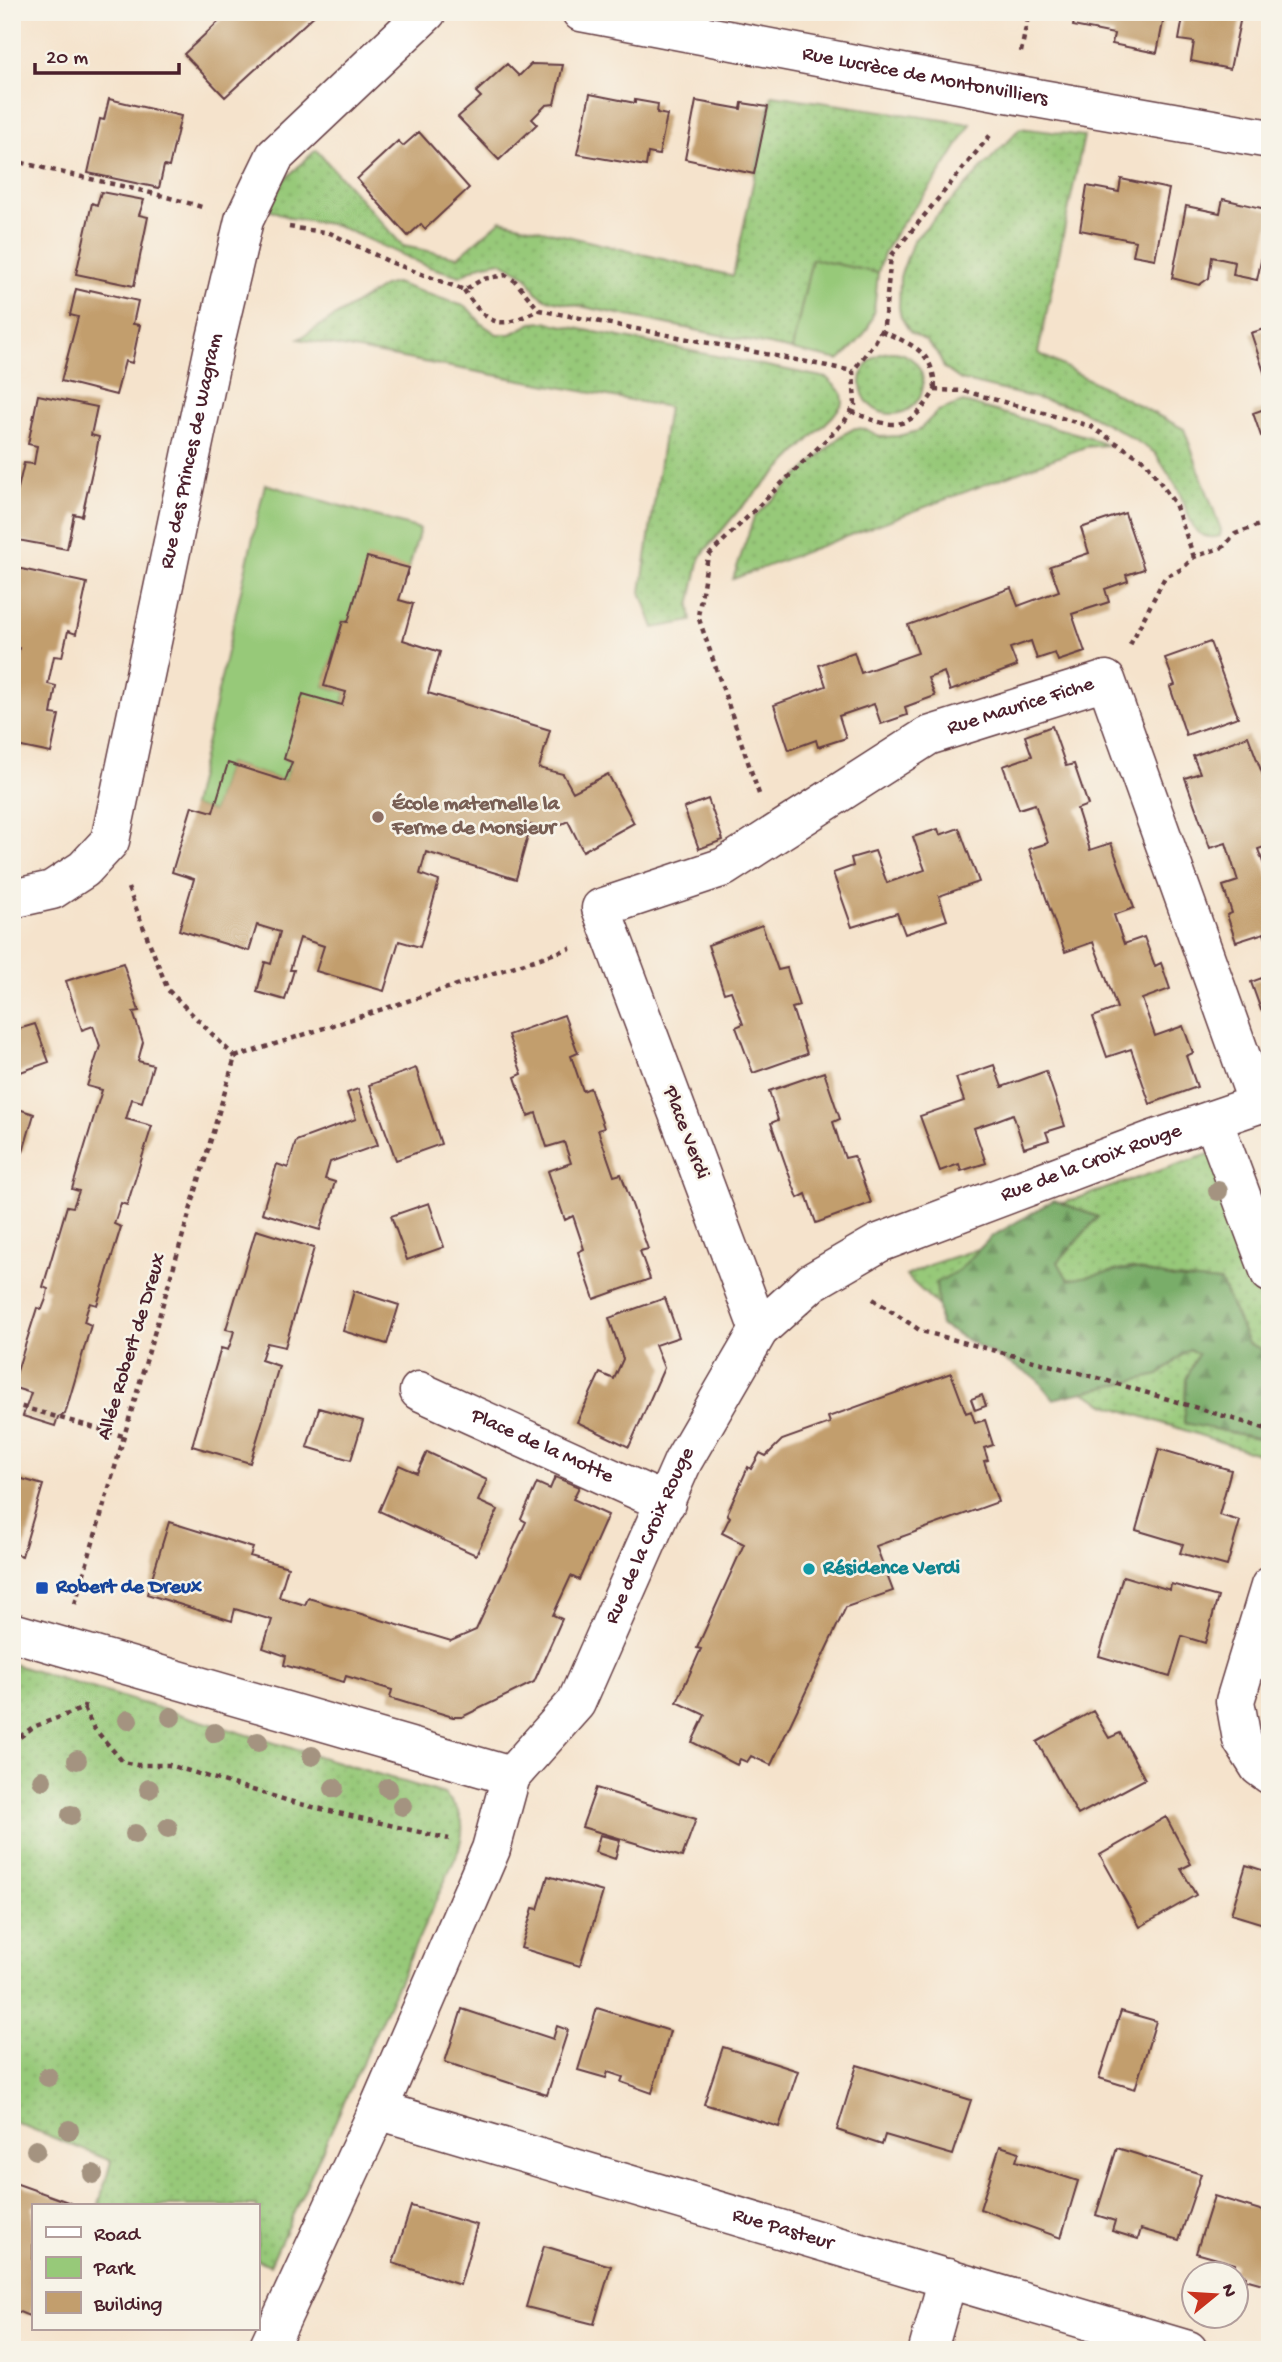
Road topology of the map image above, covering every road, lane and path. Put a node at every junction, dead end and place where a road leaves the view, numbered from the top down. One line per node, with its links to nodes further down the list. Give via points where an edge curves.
1 (426, 12): 7 (street, Rue des Princes de Wagram, via 275,156)
2 (581, 12): 4 (street, Rue Lucrèce de Montonvilliers)
3 (1029, 12): 4 (path, via 1024,44)
4 (1007, 93): 5 (street, Rue Lucrèce de Montonvilliers); 10 (path, via 991,136 891,256)
5 (1270, 139)
6 (12, 160): 7 (path, via 160,194)
7 (244, 220): 8 (path, via 330,233); 18 (street, Rue des Princes de Wagram)
8 (464, 290): 9 (path, via 477,309 494,321 509,323); 9 (path, via 483,279 506,275)
9 (539, 310): 11 (path)
10 (881, 331): 11 (path); 12 (path, via 920,349 935,374)
11 (853, 371): 13 (path, via 855,405)
12 (935, 390): 13 (path, via 923,410 903,424 879,423); 15 (path, via 964,391 1090,426 1146,462 1175,504)
13 (851, 411): 17 (path, via 708,556 698,616)
14 (1270, 521): 15 (path)
15 (1194, 557): 16 (path, via 1166,577 1137,635)
16 (1105, 680): 17 (street, Rue Maurice Fiche, via 928,737); 22 (street, Rue Maurice Fiche)
17 (772, 835): 20 (street, Rue Maurice Fiche, via 724,867 601,908)
18 (110, 841): 19 (street, via 84,869 52,890); 21 (path, via 168,990)
19 (12, 899)
20 (610, 935): 21 (path); 26 (street, Place Verdi)
21 (235, 1057): 30 (path, Allée Robert de Dreux)
22 (1264, 1102): 23 (street, Rue de la Croix Rouge)
23 (1213, 1120): 24 (street, Rue de la Croix Rouge, via 879,1243); 25 (street)
24 (831, 1271): 26 (street, Rue de la Croix Rouge, via 812,1282); 29 (path, via 921,1331)
25 (1270, 1273)
26 (759, 1330): 31 (street, Rue de la Croix Rouge, via 683,1461)
27 (419, 1391): 31 (street, Place de la Motte)
28 (12, 1404): 30 (path)
29 (1270, 1430)
30 (123, 1436): 34 (path, Allée Robert de Dreux)
31 (666, 1503): 38 (street, Rue de la Croix Rouge, via 576,1703)
32 (1270, 1586): 37 (street, via 1234,1701 1242,1740 1259,1767)
33 (12, 1632): 34 (street)
34 (65, 1647): 35 (path, via 92,1676); 38 (street)
35 (84, 1708): 36 (path, via 33,1727); 39 (path, via 93,1727 123,1762 169,1765 296,1803)
36 (12, 1744)
37 (1270, 1775)
38 (511, 1776): 39 (street)
39 (491, 1849): 40 (street)
40 (378, 2110): 41 (street, Rue Pasteur); 42 (street)
41 (948, 2278): 43 (street); 44 (street, Rue Pasteur)
42 (267, 2350)
43 (928, 2350)
44 (1188, 2350)

